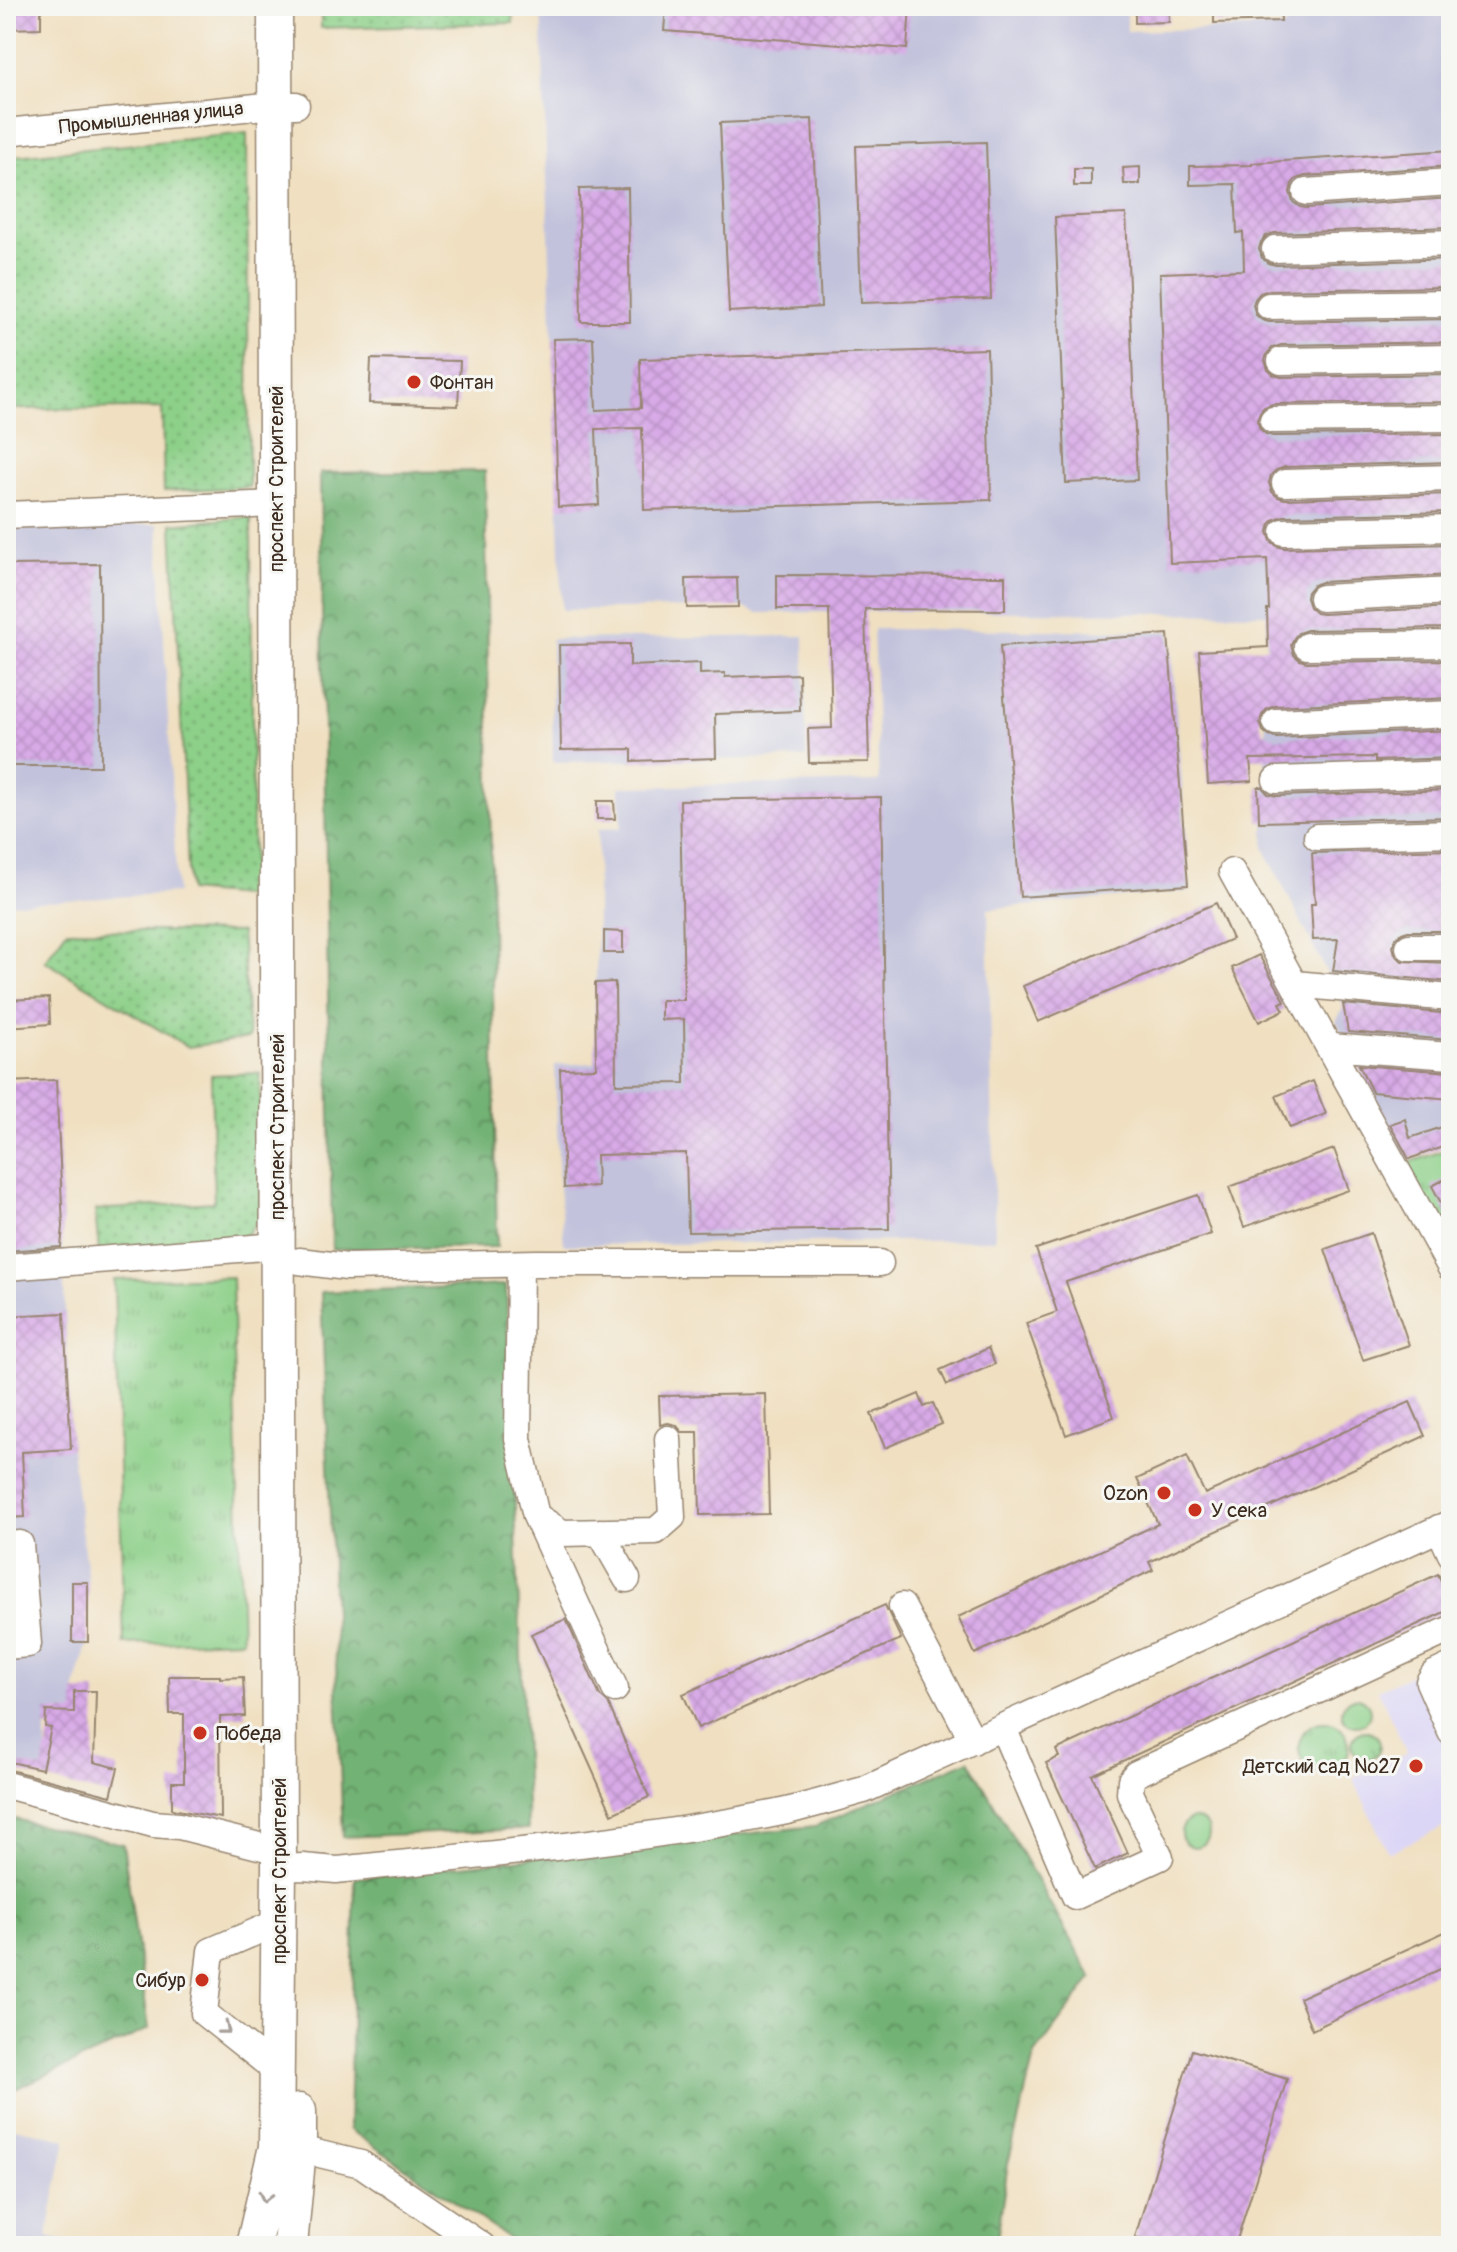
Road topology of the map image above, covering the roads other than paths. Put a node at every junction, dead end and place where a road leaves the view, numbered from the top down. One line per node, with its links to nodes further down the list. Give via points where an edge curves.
1 (275, 6): 3 (main road, проспект Строителей)
2 (296, 6): 3 (main road, проспект Строителей)
3 (285, 105): 4 (street, Промышленная улица); 17 (main road, проспект Строителей)
4 (6, 132)
5 (1451, 182): 6 (street)
6 (1306, 192)
7 (1451, 243): 8 (street)
8 (1275, 249)
9 (1451, 303): 10 (street)
10 (1269, 306)
11 (1451, 358): 12 (street)
12 (1281, 361)
13 (1451, 418): 14 (street)
14 (1273, 420)
15 (1451, 478): 16 (street)
16 (1285, 483)
17 (286, 504): 18 (street); 38 (main road, проспект Строителей)
18 (6, 515)
19 (1451, 528): 20 (street)
20 (1284, 532)
21 (1451, 591): 22 (street)
22 (1322, 598)
23 (1451, 644): 24 (street)
24 (1307, 646)
25 (1451, 714): 26 (street)
26 (1276, 722)
27 (1451, 774): 28 (street)
28 (1276, 780)
29 (1451, 833): 30 (street)
30 (1317, 837)
31 (1232, 872): 34 (street)
32 (1409, 947): 33 (street)
33 (1451, 947)
34 (1294, 984): 35 (street); 36 (street)
35 (1451, 998)
36 (1329, 1047): 37 (street); 42 (street)
37 (1451, 1056)
38 (288, 1253): 40 (street, via 347,1267); 41 (street); 59 (main road, проспект Строителей, via 300,1744)
39 (880, 1263): 40 (street)
40 (520, 1264): 44 (street, via 518,1439)
41 (6, 1267)
42 (1451, 1268)
43 (668, 1439): 46 (street, via 672,1517 656,1531)
44 (536, 1516): 46 (street, via 562,1533); 54 (street)
45 (1445, 1525): 48 (street); 55 (street)
46 (600, 1532): 49 (street)
47 (6, 1545): 52 (street, via 20,1544 28,1644)
48 (1451, 1554)
49 (627, 1579)
50 (902, 1606): 57 (street)
51 (1451, 1629): 55 (street, via 1136,1774 1130,1793 1160,1857 1075,1896)
52 (6, 1646)
53 (1451, 1666): 56 (street, via 1429,1682)
54 (615, 1689)
55 (1003, 1728): 57 (street)
56 (1451, 1732)
57 (973, 1741): 59 (street, via 864,1790 682,1831 336,1870)
58 (6, 1785): 59 (street, via 153,1824 179,1826)
59 (287, 1862): 60 (main road, проспект Строителей); 62 (main road, проспект Строителей)
60 (279, 1922): 61 (main road, проспект Строителей); 61 (street, one-way to 61, via 211,1951 204,2013)
61 (277, 2071): 62 (main road, проспект Строителей)
62 (288, 2148): 63 (main road, проспект Строителей, one-way to 63); 64 (main road, проспект Строителей); 65 (street, via 361,2164)
63 (253, 2246)
64 (290, 2246)
65 (482, 2246)

